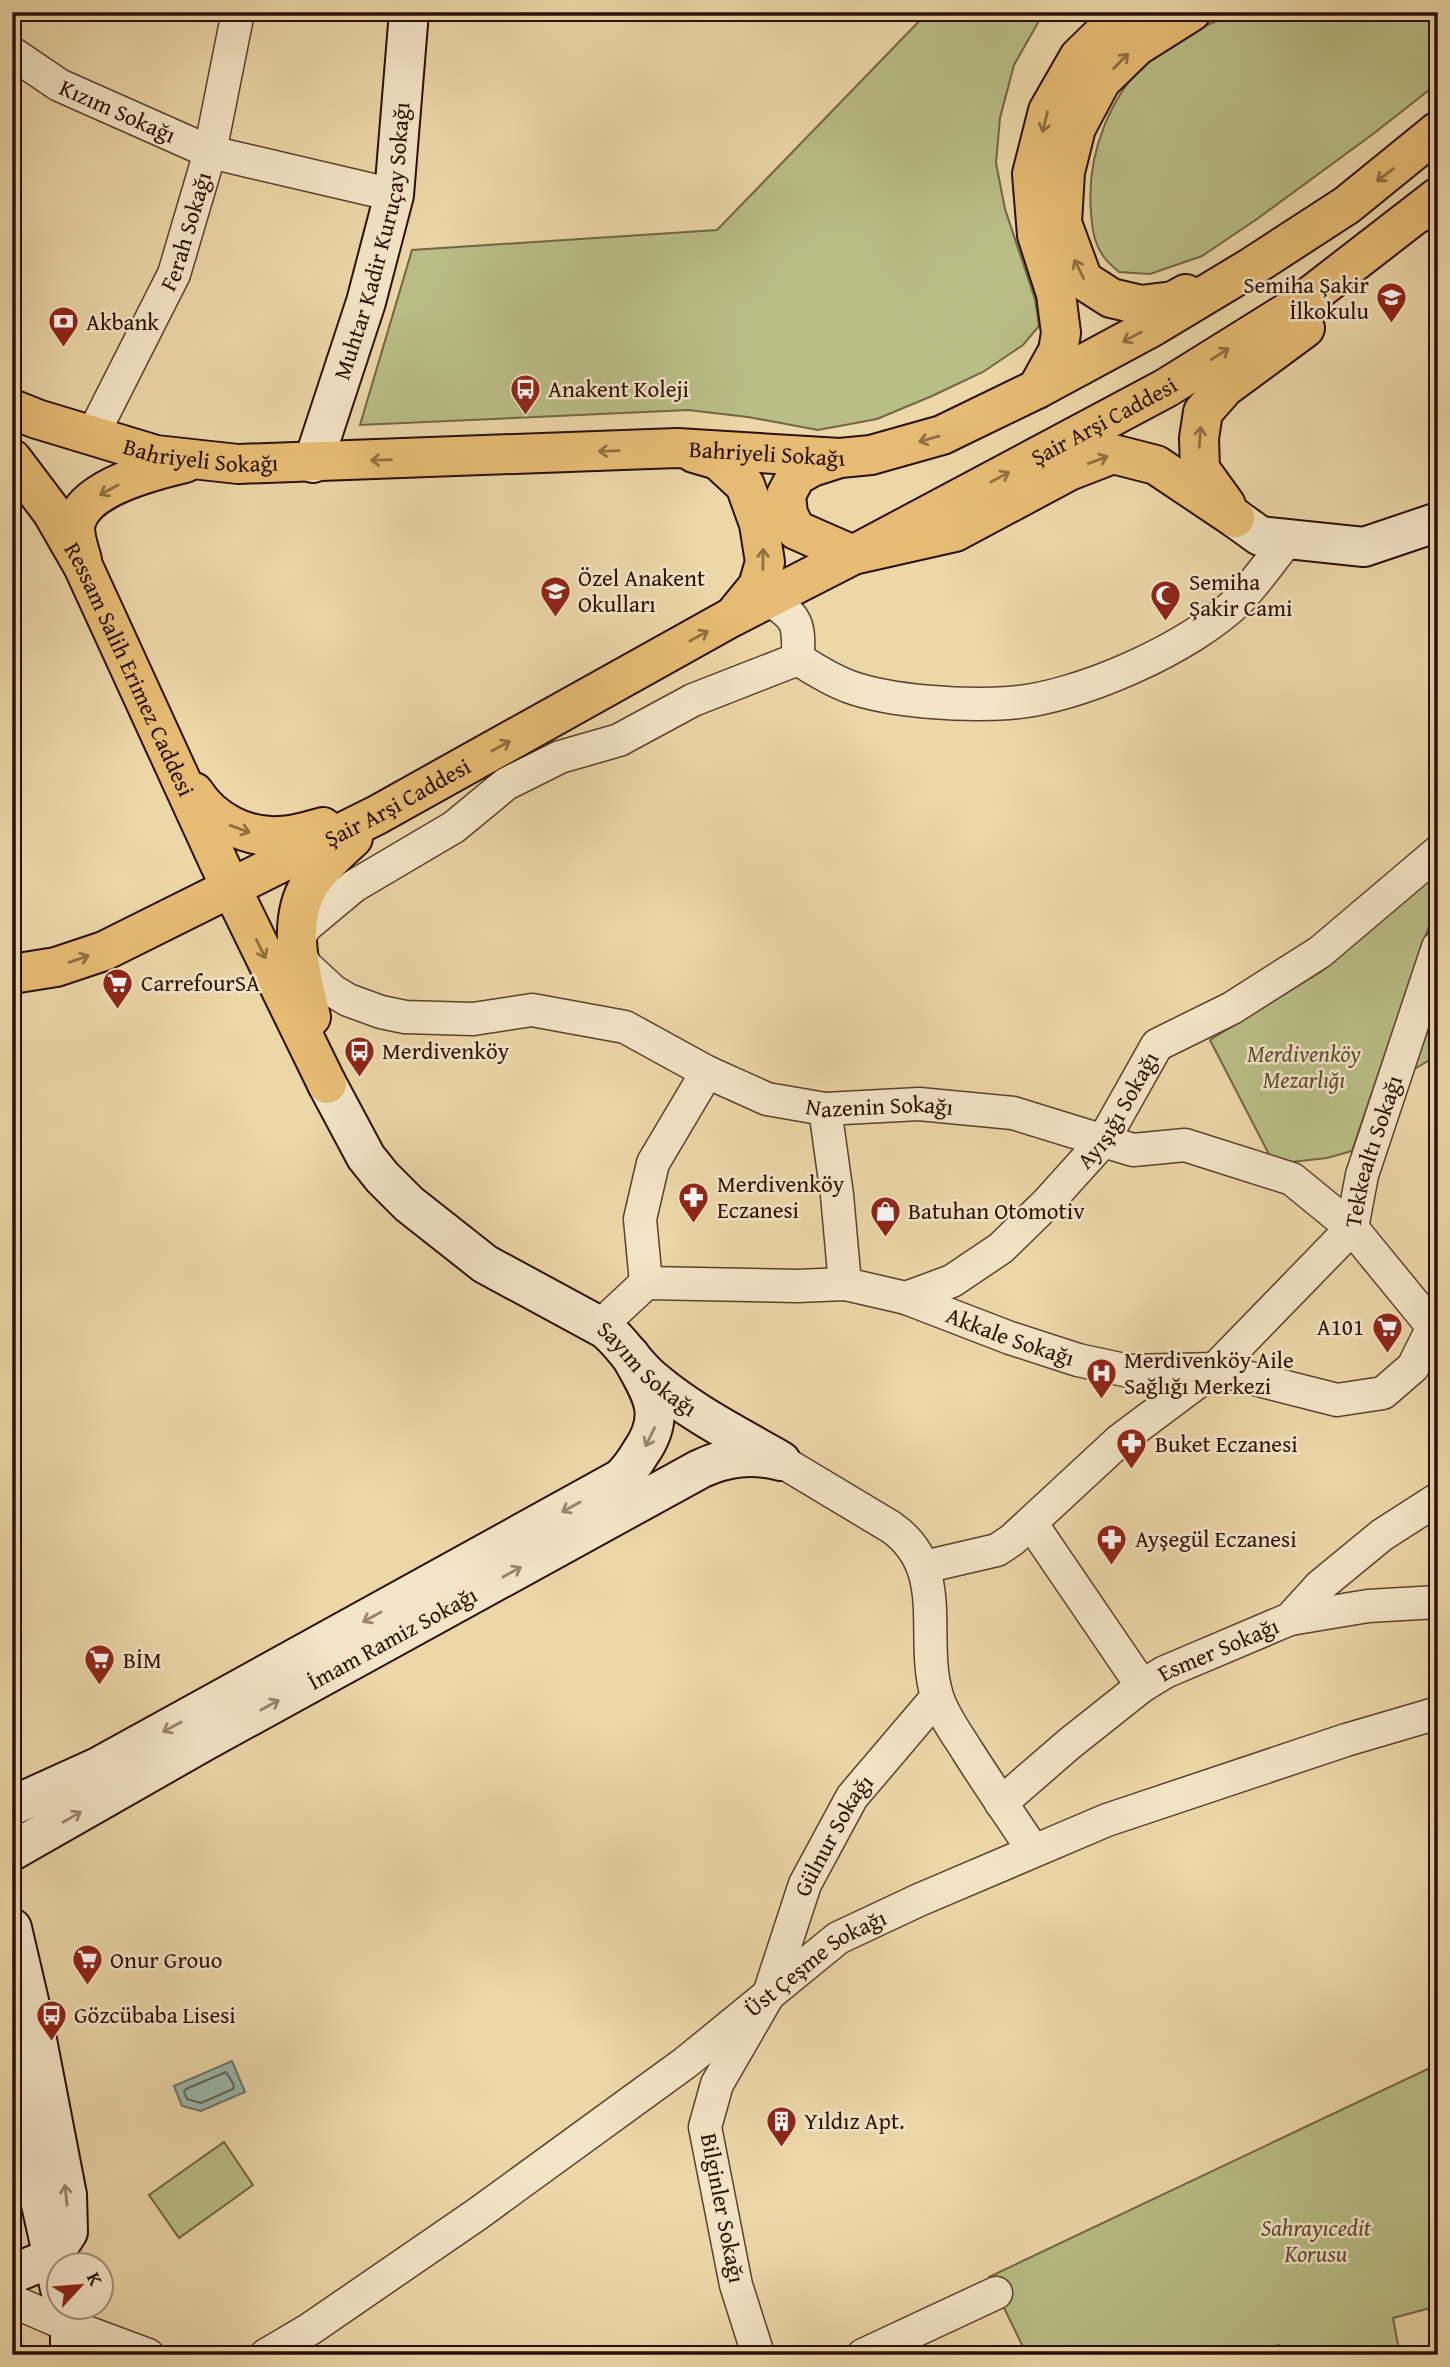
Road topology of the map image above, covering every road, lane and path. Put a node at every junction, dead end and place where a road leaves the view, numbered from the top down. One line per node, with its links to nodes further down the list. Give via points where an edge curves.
1 (239, 12): 7 (street, Ferah Sokağı)
2 (409, 12): 8 (street, Muhtar Kadir Kuruçay Sokağı)
3 (1130, 12): 11 (main road, one-way to 11, via 1079,57 1048,111 1032,174 1037,235 1056,294 1061,333 1058,351)
4 (1188, 14): 10 (main road, one-way to 4, via 1173,300 1141,305 1111,298 1083,279 1062,223 1065,172 1076,128 1101,82 1137,46)
5 (12, 53): 7 (street, Kızım Sokağı, via 59,85)
6 (1438, 131): 10 (main road, Bahriyeli Sokağı, one-way to 10, via 1347,205)
7 (210, 152): 8 (street, Kızım Sokağı); 13 (street, Ferah Sokağı, via 174,274)
8 (394, 195): 18 (street, Muhtar Kadir Kuruçay Sokağı, via 366,302)
9 (1432, 203): 19 (main road, one-way to 9, via 1200,469 1203,412 1225,387 1328,311); 22 (main road, Şair Arşi Caddesi, one-way to 9, via 1166,388 1296,307)
10 (1250, 268): 11 (main road, Bahriyeli Sokağı, one-way to 11)
11 (1037, 389): 15 (main road, Bahriyeli Sokağı, one-way to 15, via 942,435 871,455)
12 (12, 409): 13 (main road, Bahriyeli Sokağı)
13 (92, 436): 17 (main road, Bahriyeli Sokağı, via 156,455)
14 (677, 448): 15 (main road, Bahriyeli Sokağı); 18 (main road, Bahriyeli Sokağı, one-way to 18); 25 (main road, one-way to 14, via 758,586 765,562 759,524 744,485 718,460)
15 (840, 458): 22 (main road, via 796,476 786,495 788,514 796,530)
16 (12, 459): 23 (main road, Ressam Salih Erimez Caddesi, via 52,512)
17 (197, 460): 18 (main road, Bahriyeli Sokağı); 23 (main road, one-way to 23, via 132,479 83,508 76,523)
18 (313, 463)
19 (1235, 518): 21 (street, via 1259,536); 22 (main road, one-way to 19, via 955,532 1069,471 1113,454 1157,465)
20 (1438, 522): 21 (street, via 1364,547)
21 (1289, 538): 26 (street, via 1239,600 1185,642 1123,671 1041,698 966,703 883,695 852,688)
22 (853, 555): 24 (main road, Şair Arşi Caddesi)
23 (83, 566): 27 (main road, Ressam Salih Erimez Caddesi)
24 (767, 599): 25 (main road, Şair Arşi Caddesi); 26 (street, via 788,610 799,631)
25 (732, 617): 28 (main road, Şair Arşi Caddesi, one-way to 25)
26 (798, 659): 31 (street, Şair Arşi Caddesi, via 693,700 618,740 560,757 506,784 454,827 354,886 306,926)
27 (163, 744): 28 (main road, one-way to 28, via 203,805 223,821 247,831 289,835); 30 (main road, Ressam Salih Erimez Caddesi)
28 (377, 815): 30 (main road, Şair Arşi Caddesi); 31 (main road, via 311,882 301,905)
29 (1438, 852): 37 (street, Ayışığı Sokağı, via 1320,952 1232,1008 1157,1045)
30 (231, 888): 33 (main road, Şair Arşi Caddesi, one-way to 30, via 56,967 104,951); 35 (main road, Sayım Sokağı, one-way to 35)
31 (298, 946): 34 (street, Nazenin Sokağı, via 303,963 333,991 370,1009 405,1017 473,1019 532,1010 625,1027); 35 (main road)
32 (1438, 947): 38 (street, Tekkealtı Sokağı, via 1362,1175)
33 (12, 974)
34 (707, 1072): 36 (street, Nazenin Sokağı, via 767,1099); 39 (street, via 653,1163 640,1219)
35 (327, 1084): 42 (street, Sayım Sokağı, via 366,1157 401,1196 485,1264)
36 (825, 1109): 37 (street, Nazenin Sokağı, via 919,1104 1013,1112); 40 (street)
37 (1103, 1142): 38 (street, Nazenin Sokağı, via 1133,1150 1185,1145 1292,1180); 41 (street, Ayışığı Sokağı, via 1000,1248 952,1281)
38 (1352, 1228): 43 (street, Nazenin Sokağı); 45 (street, Tekkealtı Sokağı)
39 (646, 1283): 40 (street, Akkale Sokağı); 42 (street)
40 (845, 1284): 41 (street, Akkale Sokağı)
41 (906, 1298): 45 (street, Akkale Sokağı, via 1078,1360 1129,1371)
42 (600, 1325): 44 (street, Sayım Sokağı)
43 (1436, 1332): 45 (street, Akkale Sokağı, via 1413,1367 1383,1392 1337,1400)
44 (630, 1354): 46 (street, Sayım Sokağı, via 645,1374); 48 (street, one-way to 48, via 650,1392 656,1416)
45 (1215, 1369): 50 (street, Tekkealtı Sokağı, via 1120,1440)
46 (673, 1396): 47 (street, Sayım Sokağı); 48 (street, via 688,1413 696,1446 686,1466)
47 (780, 1461): 48 (street, İmam Ramiz Sokağı, via 753,1456 727,1459); 51 (street, Sayım Sokağı, via 899,1533)
48 (640, 1483): 58 (street, İmam Ramiz Sokağı, one-way to 58, via 609,1486 100,1766); 60 (street, İmam Ramiz Sokağı, one-way to 48)
49 (1438, 1499): 53 (street, Esmer Sokağı, via 1382,1535 1320,1586)
50 (1031, 1523): 51 (street, Tekkealtı Sokağı, via 998,1550); 54 (street)
51 (924, 1567): 55 (street, Sayım Sokağı)
52 (1438, 1602): 53 (street, via 1368,1606)
53 (1290, 1619): 54 (street, Esmer Sokağı, via 1173,1668)
54 (1142, 1686): 57 (street, Esmer Sokağı)
55 (937, 1697): 57 (street, Sayım Sokağı); 62 (street, Gülnur Sokağı, via 852,1797 805,1884)
56 (1438, 1713): 59 (street, Üst Çeşme Sokağı, via 1107,1819)
57 (1001, 1804): 59 (street, Sayım Sokağı)
58 (12, 1806)
59 (1033, 1850): 62 (street, Üst Çeşme Sokağı, via 838,1938)
60 (12, 1851)
61 (12, 1928): 65 (street, one-way to 61, via 68,2232 67,2195)
62 (769, 1994): 71 (street, Bilginler Sokağı, via 717,2084 705,2127 736,2285); 73 (street, Üst Çeşme Sokağı, via 685,2063 487,2207)
63 (12, 2075): 64 (street)
64 (50, 2252)
65 (62, 2252)
66 (12, 2274): 67 (street)
67 (46, 2274)
68 (996, 2293): 74 (street)
69 (12, 2301): 70 (street)
70 (68, 2329): 72 (street)
71 (756, 2354)
72 (148, 2355)
73 (266, 2355)
74 (863, 2355)

